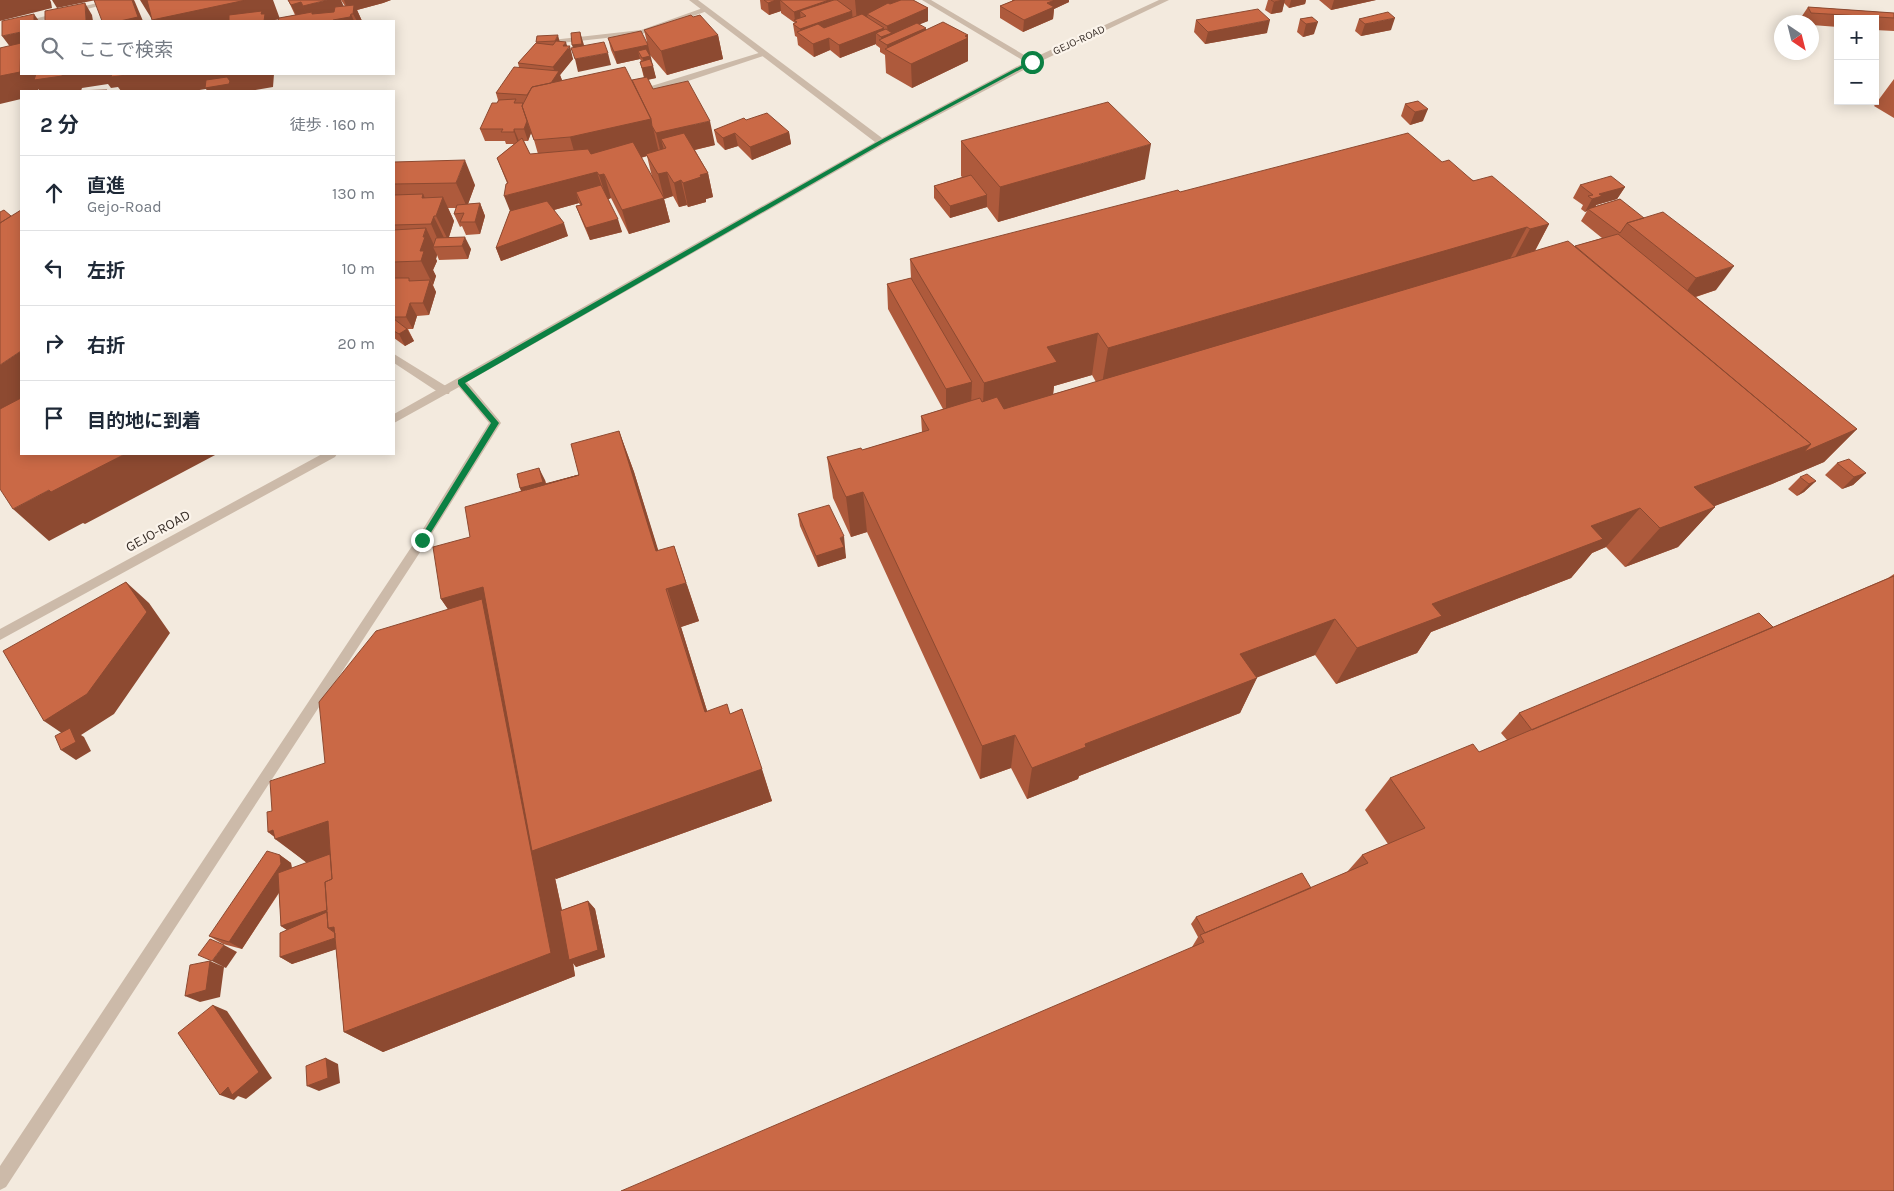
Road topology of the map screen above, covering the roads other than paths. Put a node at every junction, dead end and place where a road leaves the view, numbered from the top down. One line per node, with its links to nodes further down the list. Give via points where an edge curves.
1 (119, 0): 6 (street)
2 (693, 0): 5 (street)
3 (926, 0): 9 (street)
4 (1164, 0): 9 (street, GEJO-ROAD)
5 (706, 10): 7 (street, via 642,32); 8 (street)
6 (34, 20)
7 (552, 42)
8 (765, 54): 10 (street); 11 (street)
9 (1032, 62): 11 (street, GEJO-ROAD)
10 (627, 94)
11 (881, 142): 13 (street, GEJO-ROAD)
12 (395, 359): 14 (street)
13 (461, 382): 14 (street, GEJO-ROAD); 18 (street, via 495,423 422,540)
14 (445, 391): 15 (street, GEJO-ROAD)
15 (395, 418)
16 (328, 455): 17 (street, GEJO-ROAD)
17 (0, 636)
18 (26, 1142): 19 (street); 20 (street)
19 (0, 1166)
20 (0, 1181)

